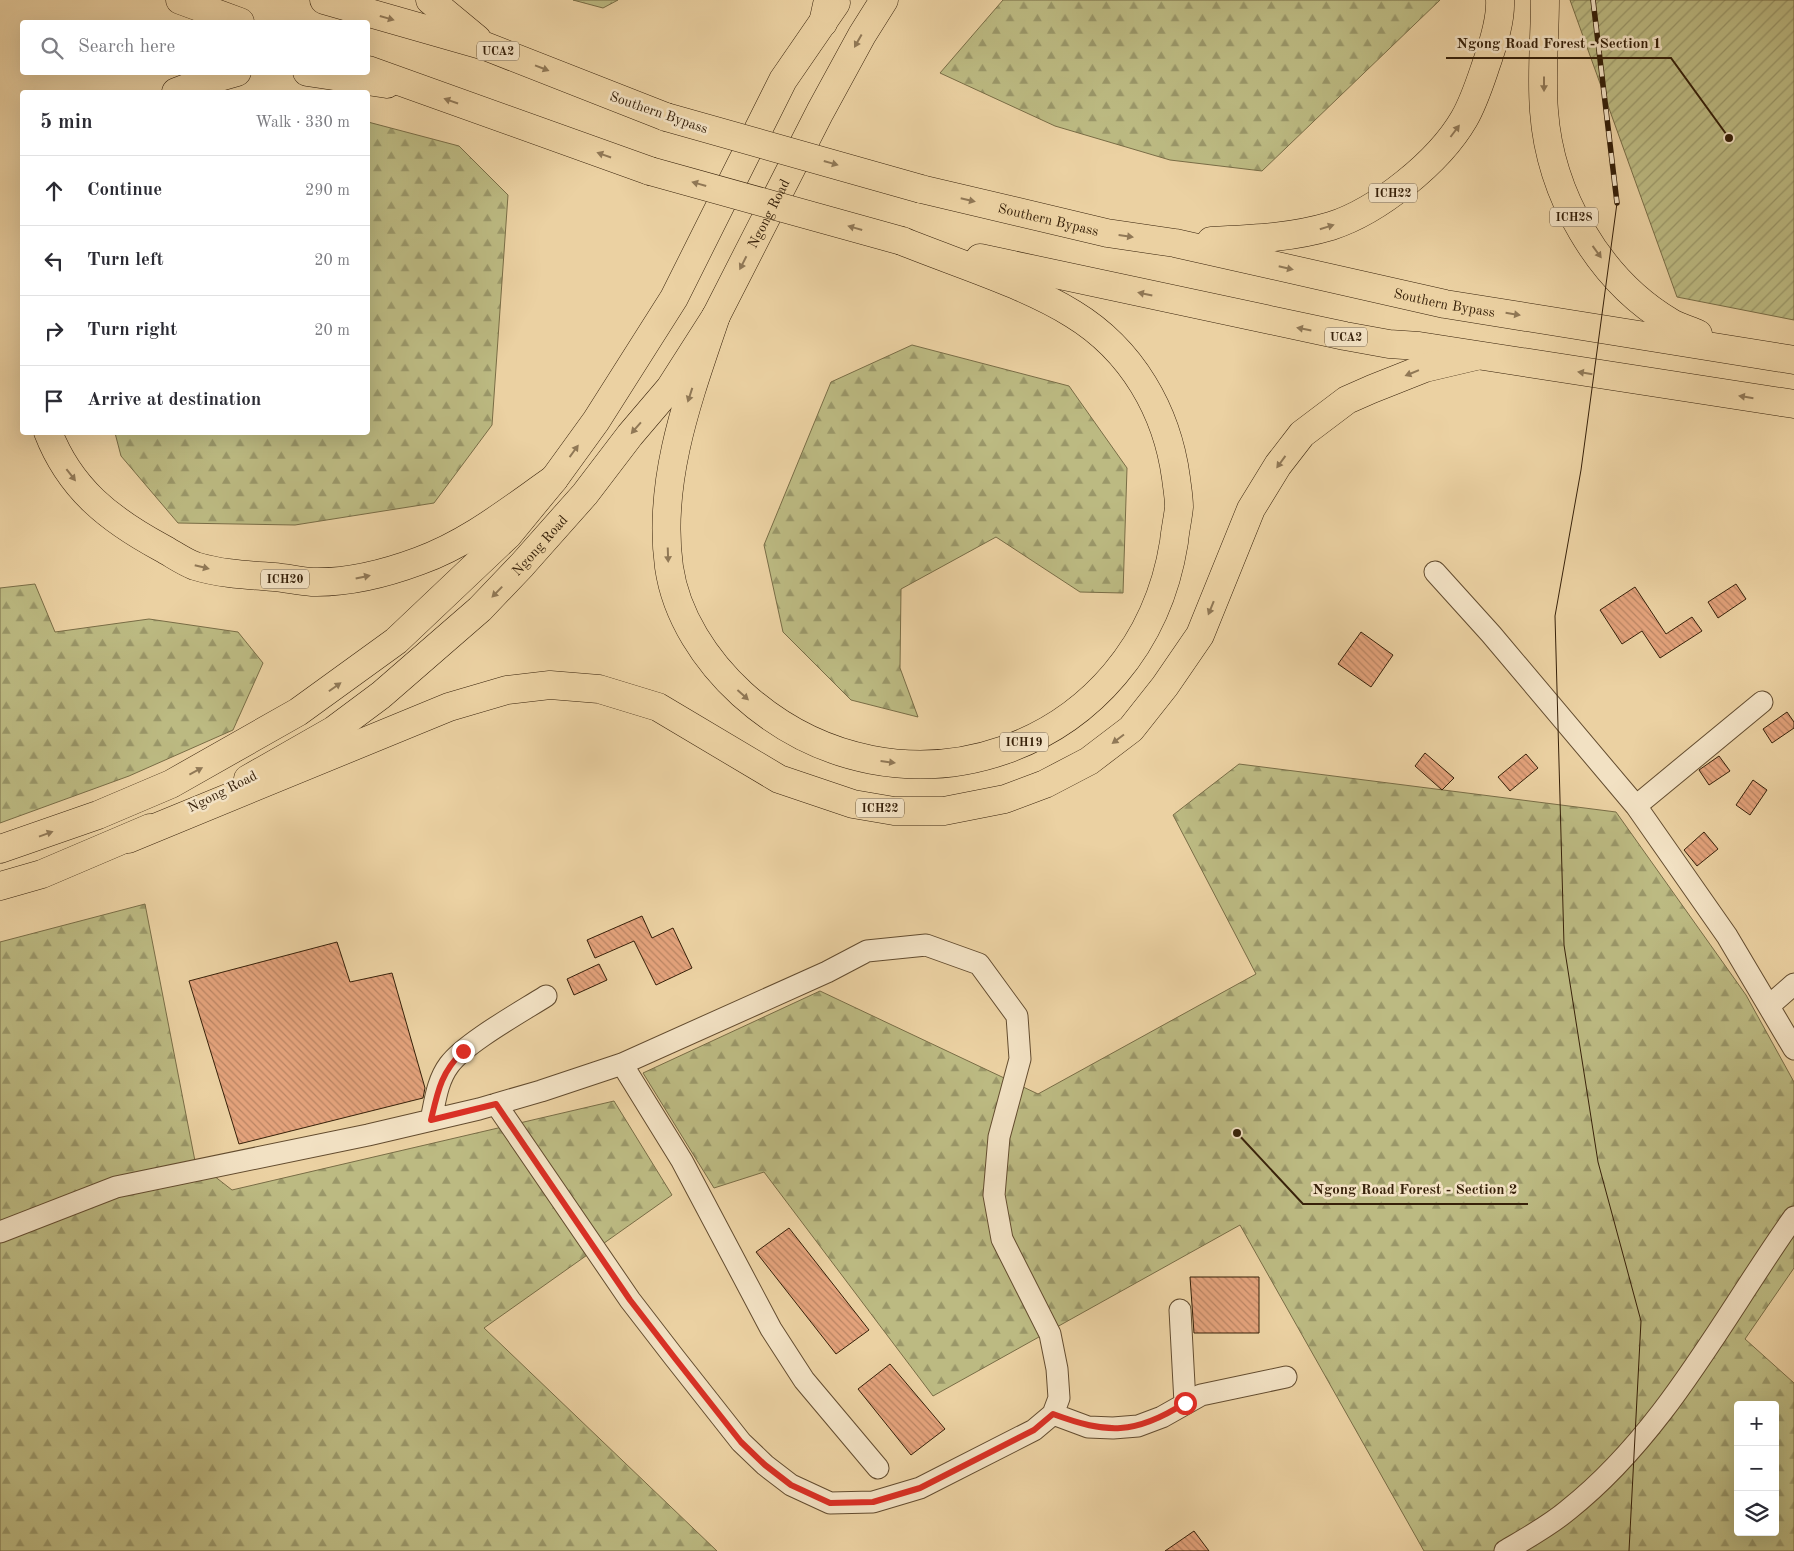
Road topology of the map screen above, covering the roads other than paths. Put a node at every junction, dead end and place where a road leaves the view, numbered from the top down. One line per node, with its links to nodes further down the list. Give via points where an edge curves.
1 (180, 0): 9 (main road)
2 (324, 0): 10 (main road, Southern Bypass / UCA2, one-way to 10)
3 (430, 0): 10 (main road)
4 (838, 0): 8 (main road)
5 (884, 0): 18 (main road, Ngong Road, one-way to 18, via 820,112)
6 (1500, 0): 17 (main road, ICH22, one-way to 6, via 1262,240 1300,234 1333,225 1386,199 1440,150 1464,120 1493,46)
7 (1545, 0): 19 (main road, ICH28, one-way to 19, via 1544,111 1551,156 1566,203 1606,265 1638,299 1671,323)
8 (826, 12): 24 (main road, one-way to 8, via 596,421 674,298 783,80)
9 (235, 20)
10 (485, 46): 17 (main road, Southern Bypass / UCA2, one-way to 17, bridge, via 666,117 921,189 1107,234)
11 (370, 71): 14 (main road, UCA2)
12 (226, 75): 15 (main road)
13 (328, 75): 14 (main road)
14 (414, 87): 16 (main road, UCA2, one-way to 14, bridge, via 650,171)
15 (181, 90)
16 (902, 241): 18 (main road, ICH19, one-way to 16, via 681,423 667,524 669,568 681,610 698,644 725,678 762,712 797,734 834,751 918,765 984,758 1013,747 1051,729 1086,704 1115,676 1141,640 1159,600 1170,564 1179,505 1174,464 1164,425 1147,390 1122,354 1102,335 1045,298); 20 (main road, UCA2, one-way to 16, via 1298,328)
17 (1175, 243): 19 (main road, Southern Bypass / UCA2, one-way to 19, via 1445,304)
18 (716, 316): 28 (main road, Ngong Road, one-way to 28, via 670,388 585,494 480,609 381,695 334,730 256,775)
19 (1741, 351): 21 (main road, Southern Bypass / UCA2)
20 (1476, 356): 22 (main road, UCA2, one-way to 20); 28 (main road, ICH22, one-way to 28, via 1425,368 1372,388 1348,400 1302,434 1251,509 1200,635 1131,729 1089,761 1045,784 1005,799 944,811 894,811 853,804 779,779 658,707 599,688 550,685 507,690 449,707)
21 (1794, 360)
22 (1794, 404)
23 (49, 435): 24 (main road, ICH20, one-way to 24, via 59,460 90,500 149,541 194,565 234,575 311,582 384,573 420,561 455,546)
24 (554, 479): 29 (main road, one-way to 24, via 98,815 171,784 298,712 403,634 508,534)
25 (1435, 572): 27 (street)
26 (1762, 702): 27 (street)
27 (1636, 806): 33 (street, via 1727,936)
28 (128, 839): 30 (main road, Ngong Road, via 42,874)
29 (0, 848)
30 (0, 886)
31 (1794, 984): 33 (street)
32 (546, 996): 37 (street, via 463,1051 449,1065 439,1084)
33 (1770, 1005): 34 (street)
34 (1794, 1049)
35 (622, 1064): 36 (street); 43 (street, via 868,951 926,945 979,964 1017,1016 1020,1059 1000,1137 994,1195 1002,1239 1050,1334 1058,1369 1059,1398); 44 (street, via 682,1161 771,1329 804,1380)
36 (496, 1104): 37 (street); 43 (street, via 668,1350 741,1442 791,1485 830,1503 873,1502 920,1488 1034,1430)
37 (431, 1120): 39 (street, via 116,1187)
38 (1794, 1217): 45 (street, via 1672,1400 1639,1441 1569,1510)
39 (0, 1232)
40 (1180, 1310): 42 (street)
41 (1286, 1377): 42 (street, via 1201,1395)
42 (1185, 1403): 43 (street, via 1138,1426 1088,1427)
43 (1053, 1414)
44 (878, 1468)
45 (1505, 1551)

